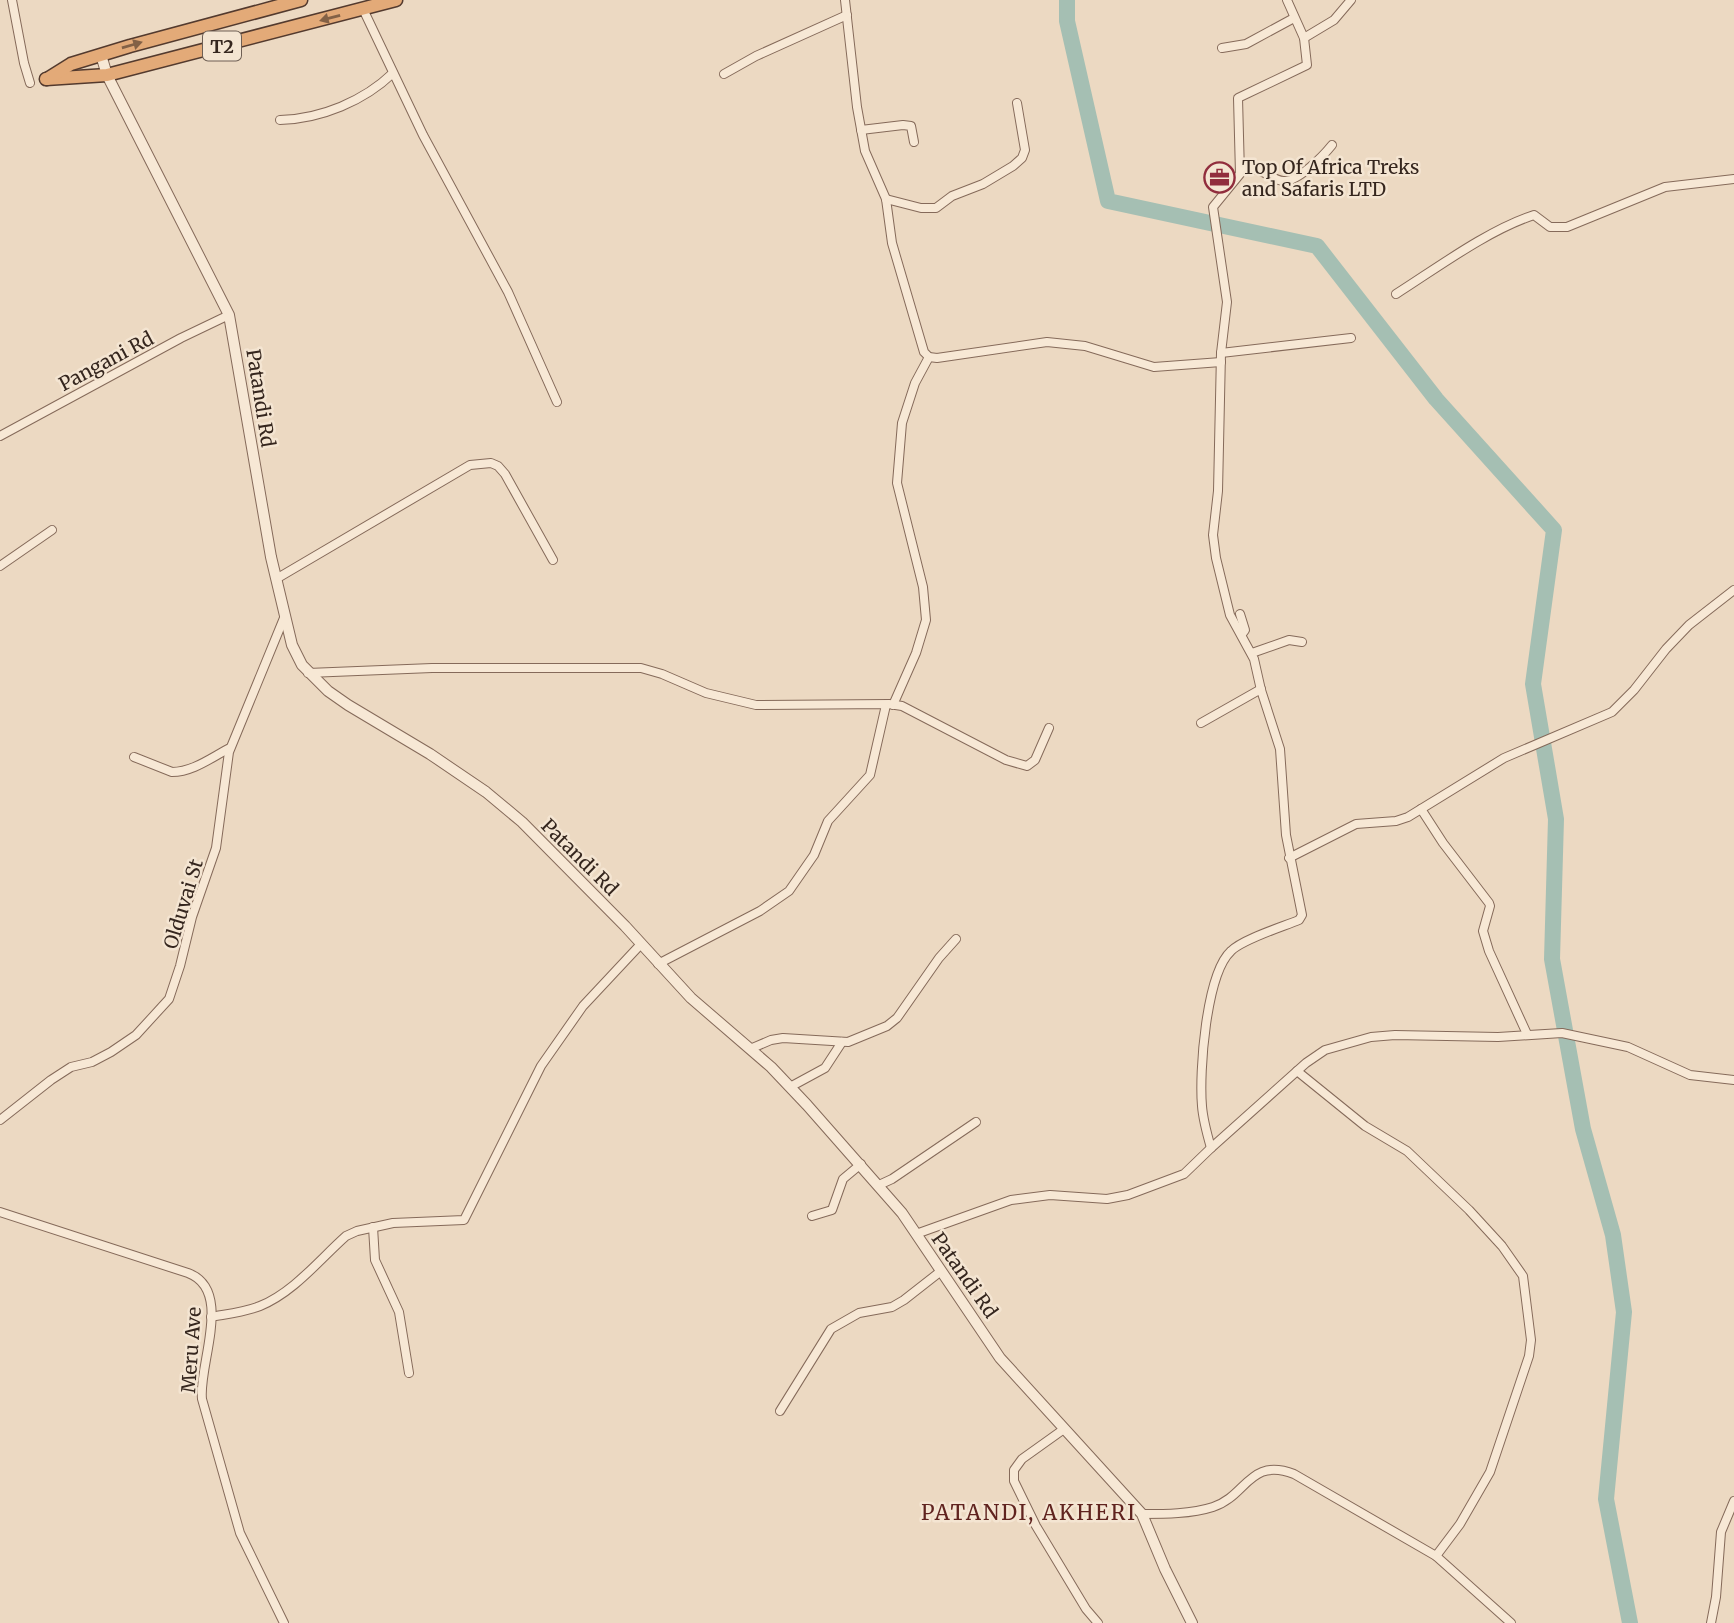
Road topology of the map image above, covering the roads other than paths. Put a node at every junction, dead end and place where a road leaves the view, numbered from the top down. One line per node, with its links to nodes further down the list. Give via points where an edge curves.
1 (12, 0): 16 (street)
2 (300, 0): 12 (highway, T2, one-way to 2)
3 (396, 0): 7 (highway, T2)
4 (845, 0): 8 (street)
5 (1287, 0): 9 (street)
6 (1351, 0): 10 (street, via 1334,20)
7 (363, 9): 13 (street); 15 (highway, T2, one-way to 15)
8 (847, 15): 14 (street); 19 (street)
9 (1294, 18): 10 (street); 11 (street, via 1246,44)
10 (1304, 38): 22 (street, via 1306,66 1238,99)
11 (1222, 48)
12 (101, 55): 15 (street, Patandi Rd); 15 (highway, T2, via 71,64 47,79)
13 (393, 73): 18 (street, via 380,86 334,109); 30 (street, via 508,292)
14 (724, 74)
15 (107, 75): 26 (street, Patandi Rd)
16 (30, 83)
17 (1017, 103): 24 (street, via 1025,150 1013,166 936,208)
18 (280, 120)
19 (861, 131): 20 (street, via 911,126); 24 (street)
20 (914, 142)
21 (1332, 145): 22 (street, via 1288,181)
22 (1240, 169): 29 (street, via 1213,207 1227,302)
23 (1734, 179): 25 (street, via 1665,187 1567,227 1550,228 1535,215 1518,220)
24 (886, 199): 28 (street, via 892,243)
25 (1396, 294)
26 (229, 316): 31 (street, Pangani Rd); 35 (street, Patandi Rd)
27 (1351, 338): 29 (street)
28 (929, 357): 29 (street, via 1047,342 1085,346 1154,366); 44 (street, via 902,423 897,483 923,587 926,620 916,653)
29 (1221, 357): 39 (street, via 1213,534 1223,596)
30 (556, 402)
31 (0, 436)
32 (52, 530): 34 (street)
33 (552, 560): 35 (street, via 505,474 498,466 482,463 424,490)
34 (0, 566)
35 (275, 579): 38 (street, Patandi Rd)
36 (1734, 590): 49 (street, via 1689,625 1612,712 1504,758)
37 (1240, 614): 39 (street)
38 (284, 618): 42 (street, Patandi Rd); 47 (street, Olduvai St)
39 (1242, 634): 41 (street)
40 (1302, 642): 41 (street, via 1289,640)
41 (1252, 653): 43 (street)
42 (308, 673): 44 (street, via 641,668 706,693 756,705); 52 (street, Patandi Rd, via 348,705 486,792 522,822)
43 (1261, 688): 45 (street); 50 (street, via 1280,749)
44 (890, 705): 46 (street, via 913,711 1006,760 1027,766 1035,760); 53 (street, via 870,775 828,821 814,855 789,891)
45 (1201, 723)
46 (1049, 727)
47 (230, 748): 48 (street, via 179,772); 60 (street, Olduvai St, via 216,848 169,999 135,1035 92,1062 71,1067)
48 (134, 757)
49 (1421, 809): 50 (street, via 1396,821 1356,824); 54 (street, via 1489,902 1483,931)
50 (1289, 858): 62 (street, via 1301,917 1231,950 1212,991 1201,1098)
51 (956, 939): 55 (street, via 897,1018)
52 (641, 944): 53 (street, Patandi Rd); 67 (street, via 583,1006 541,1066 466,1218)
53 (658, 964): 56 (street, Patandi Rd)
54 (1527, 1034): 57 (street, via 1371,1037 1325,1050); 58 (street, via 1574,1035 1628,1047 1690,1074)
55 (842, 1042): 56 (street, via 783,1038); 59 (street, via 825,1068)
56 (750, 1049): 59 (street, Patandi Rd)
57 (1297, 1071): 62 (street); 76 (street, via 1431,1171 1502,1246 1522,1276 1529,1356 1490,1472)
58 (1734, 1080)
59 (790, 1087): 63 (street, Patandi Rd)
60 (0, 1120)
61 (976, 1122): 64 (street)
62 (1211, 1148): 68 (street, via 1184,1174 1128,1195 1012,1200)
63 (861, 1164): 64 (street, Patandi Rd); 66 (street, via 843,1179 832,1210)
64 (879, 1185): 68 (street, Patandi Rd)
65 (0, 1212): 70 (street, Meru Ave, via 197,1276 208,1288)
66 (812, 1216)
67 (373, 1227): 70 (street, via 346,1236 291,1288 271,1300); 71 (street, via 375,1260 399,1312)
68 (916, 1234): 69 (street, Patandi Rd)
69 (941, 1271): 72 (street, via 892,1307 868,1310 831,1329); 73 (street, Patandi Rd, via 1000,1358)
70 (211, 1317): 77 (street, Meru Ave, via 202,1399 240,1533)
71 (409, 1373)
72 (780, 1411)
73 (1064, 1429): 75 (street, Patandi Rd); 78 (street, via 1022,1459 1014,1470 1014,1481 1036,1526)
74 (1734, 1501): 81 (street, via 1721,1532)
75 (1142, 1514): 76 (street, via 1214,1507 1264,1470 1283,1470); 79 (street, Patandi Rd)
76 (1436, 1556): 80 (street)
77 (284, 1623)
78 (1098, 1623)
79 (1192, 1623)
80 (1511, 1623)
81 (1711, 1623)

